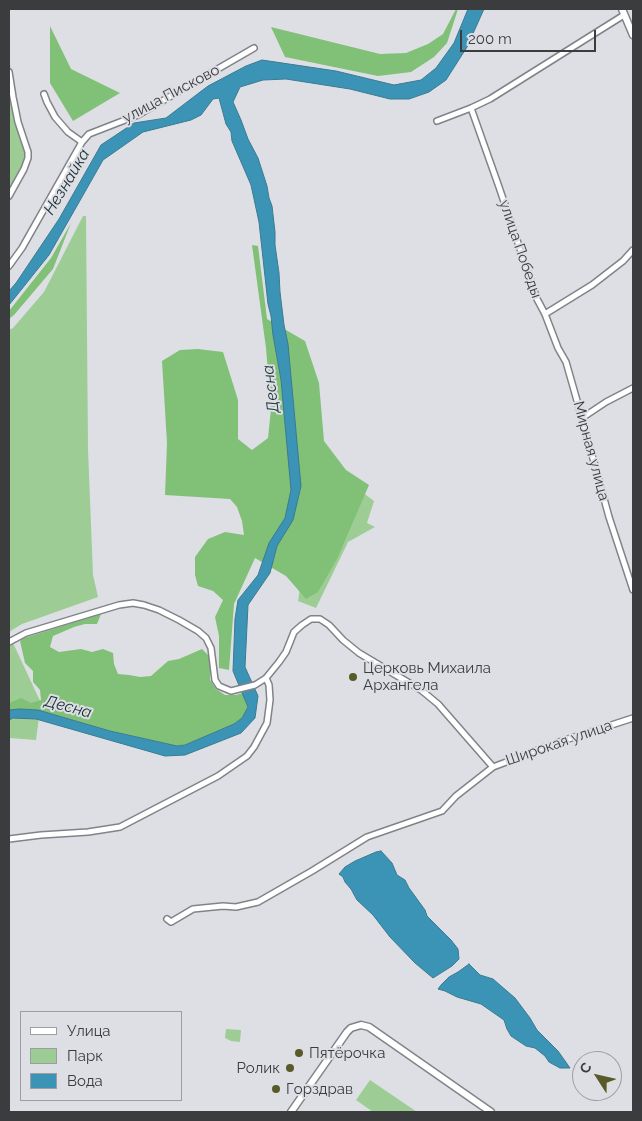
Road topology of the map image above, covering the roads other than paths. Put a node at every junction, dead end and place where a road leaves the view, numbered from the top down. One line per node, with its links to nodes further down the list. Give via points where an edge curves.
1 (623, 12): 2 (street); 6 (street, via 490,99)
2 (633, 35)
3 (254, 48): 8 (street, улица Писково, via 138,115 89,134)
4 (9, 72): 9 (street, via 28,158)
5 (44, 94): 8 (street, via 55,117)
6 (470, 108): 7 (street); 12 (street, улица Победы)
7 (438, 121)
8 (82, 142): 11 (street, улица Писково)
9 (9, 196)
10 (633, 250): 12 (street, улица Победы, via 592,284)
11 (9, 266)
12 (545, 314): 14 (street, Мирная улица, via 566,362)
13 (633, 388): 14 (street)
14 (582, 418): 15 (street, Мирная улица)
15 (633, 590)
16 (9, 642): 17 (street, via 26,633 133,603 159,610 206,638 219,686 232,691 255,685)
17 (266, 678): 19 (street, Широкая улица, via 286,652 294,632 311,619 320,619 359,653 421,690 438,704); 20 (street, via 270,685 267,724 247,756 218,776 120,827)
18 (633, 718): 19 (street, Широкая улица)
19 (494, 766): 21 (street, via 442,811 367,837 258,902 236,907 194,909 171,922)
20 (9, 839)
21 (167, 919)
22 (291, 1112): 23 (street, via 347,1032 361,1025 369,1027)
23 (491, 1112)

